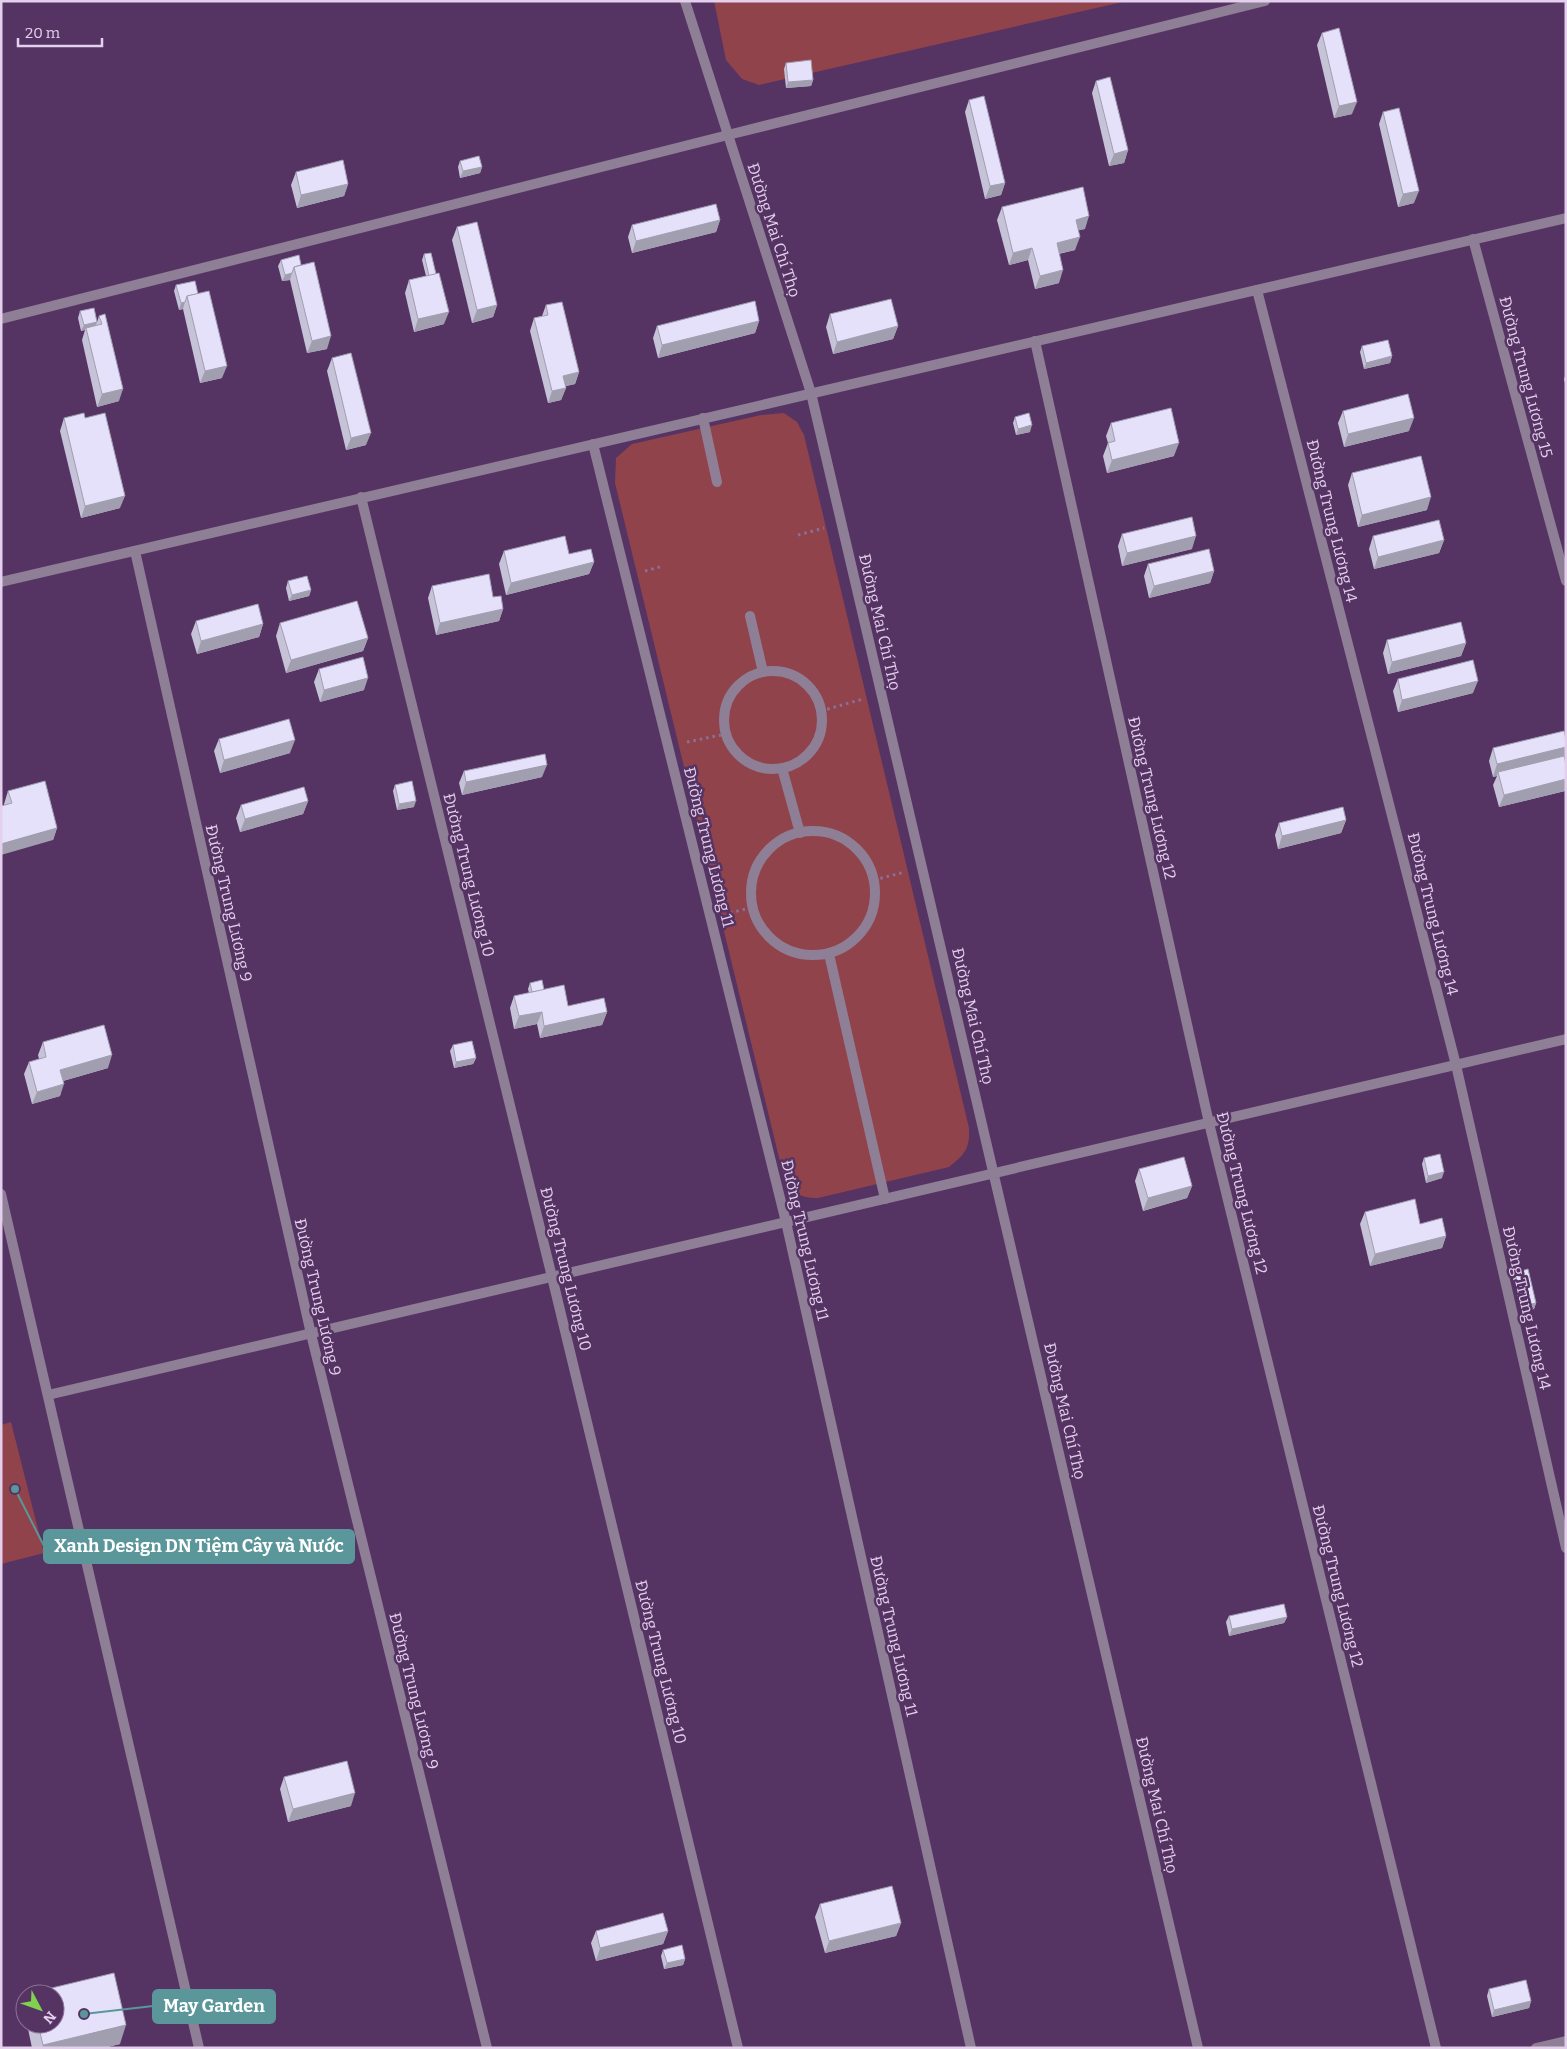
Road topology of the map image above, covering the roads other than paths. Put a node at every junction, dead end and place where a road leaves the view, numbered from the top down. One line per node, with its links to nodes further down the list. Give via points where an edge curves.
1 (685, 1): 3 (street, Đường Mai Chí Thọ)
2 (1265, 1): 3 (street)
3 (728, 135): 7 (street); 9 (street, Đường Mai Chí Thọ)
4 (1566, 218): 5 (street)
5 (1474, 239): 6 (street); 15 (street, Đường Trung Lương 15)
6 (1257, 290): 8 (street); 23 (street, Đường Trung Lương 14)
7 (1, 319)
8 (1035, 341): 9 (street); 24 (street, Đường Trung Lương 12)
9 (811, 393): 10 (street); 25 (street, Đường Mai Chí Thọ)
10 (703, 418): 11 (street); 12 (street)
11 (593, 444): 13 (street); 28 (street, Đường Trung Lương 11)
12 (717, 482)
13 (361, 497): 14 (street); 29 (street, Đường Trung Lương 10)
14 (135, 550): 16 (street); 30 (street, Đường Trung Lương 9)
15 (1566, 581)
16 (1, 582)
17 (750, 616): 18 (street)
18 (763, 672): 19 (street, via 745,679 731,694 724,714 726,734 743,759 762,767); 19 (street, via 784,672 803,680 816,696 820,711 822,726 814,745 800,760)
19 (782, 768): 20 (street)
20 (800, 833): 21 (street, via 818,831 835,835 850,843 872,871 876,888 868,923 858,937); 21 (street, via 783,839 759,864 751,899 755,916 776,944 809,956)
21 (829, 954): 27 (street)
22 (1566, 1039): 23 (street)
23 (1456, 1065): 24 (street); 32 (street, Đường Trung Lương 14)
24 (1209, 1123): 25 (street); 39 (street, Đường Trung Lương 12)
25 (994, 1173): 27 (street); 38 (street, Đường Mai Chí Thọ)
26 (1, 1194): 31 (street)
27 (885, 1199): 28 (street)
28 (786, 1222): 29 (street); 37 (street, Đường Trung Lương 11)
29 (552, 1277): 30 (street); 36 (street, Đường Trung Lương 10)
30 (310, 1334): 31 (street); 35 (street, Đường Trung Lương 9)
31 (48, 1395): 34 (street)
32 (1566, 1548)
33 (1566, 2041): 40 (street)
34 (199, 2048)
35 (487, 2048)
36 (738, 2048)
37 (971, 2048)
38 (1198, 2048)
39 (1436, 2048)
40 (1536, 2048)

